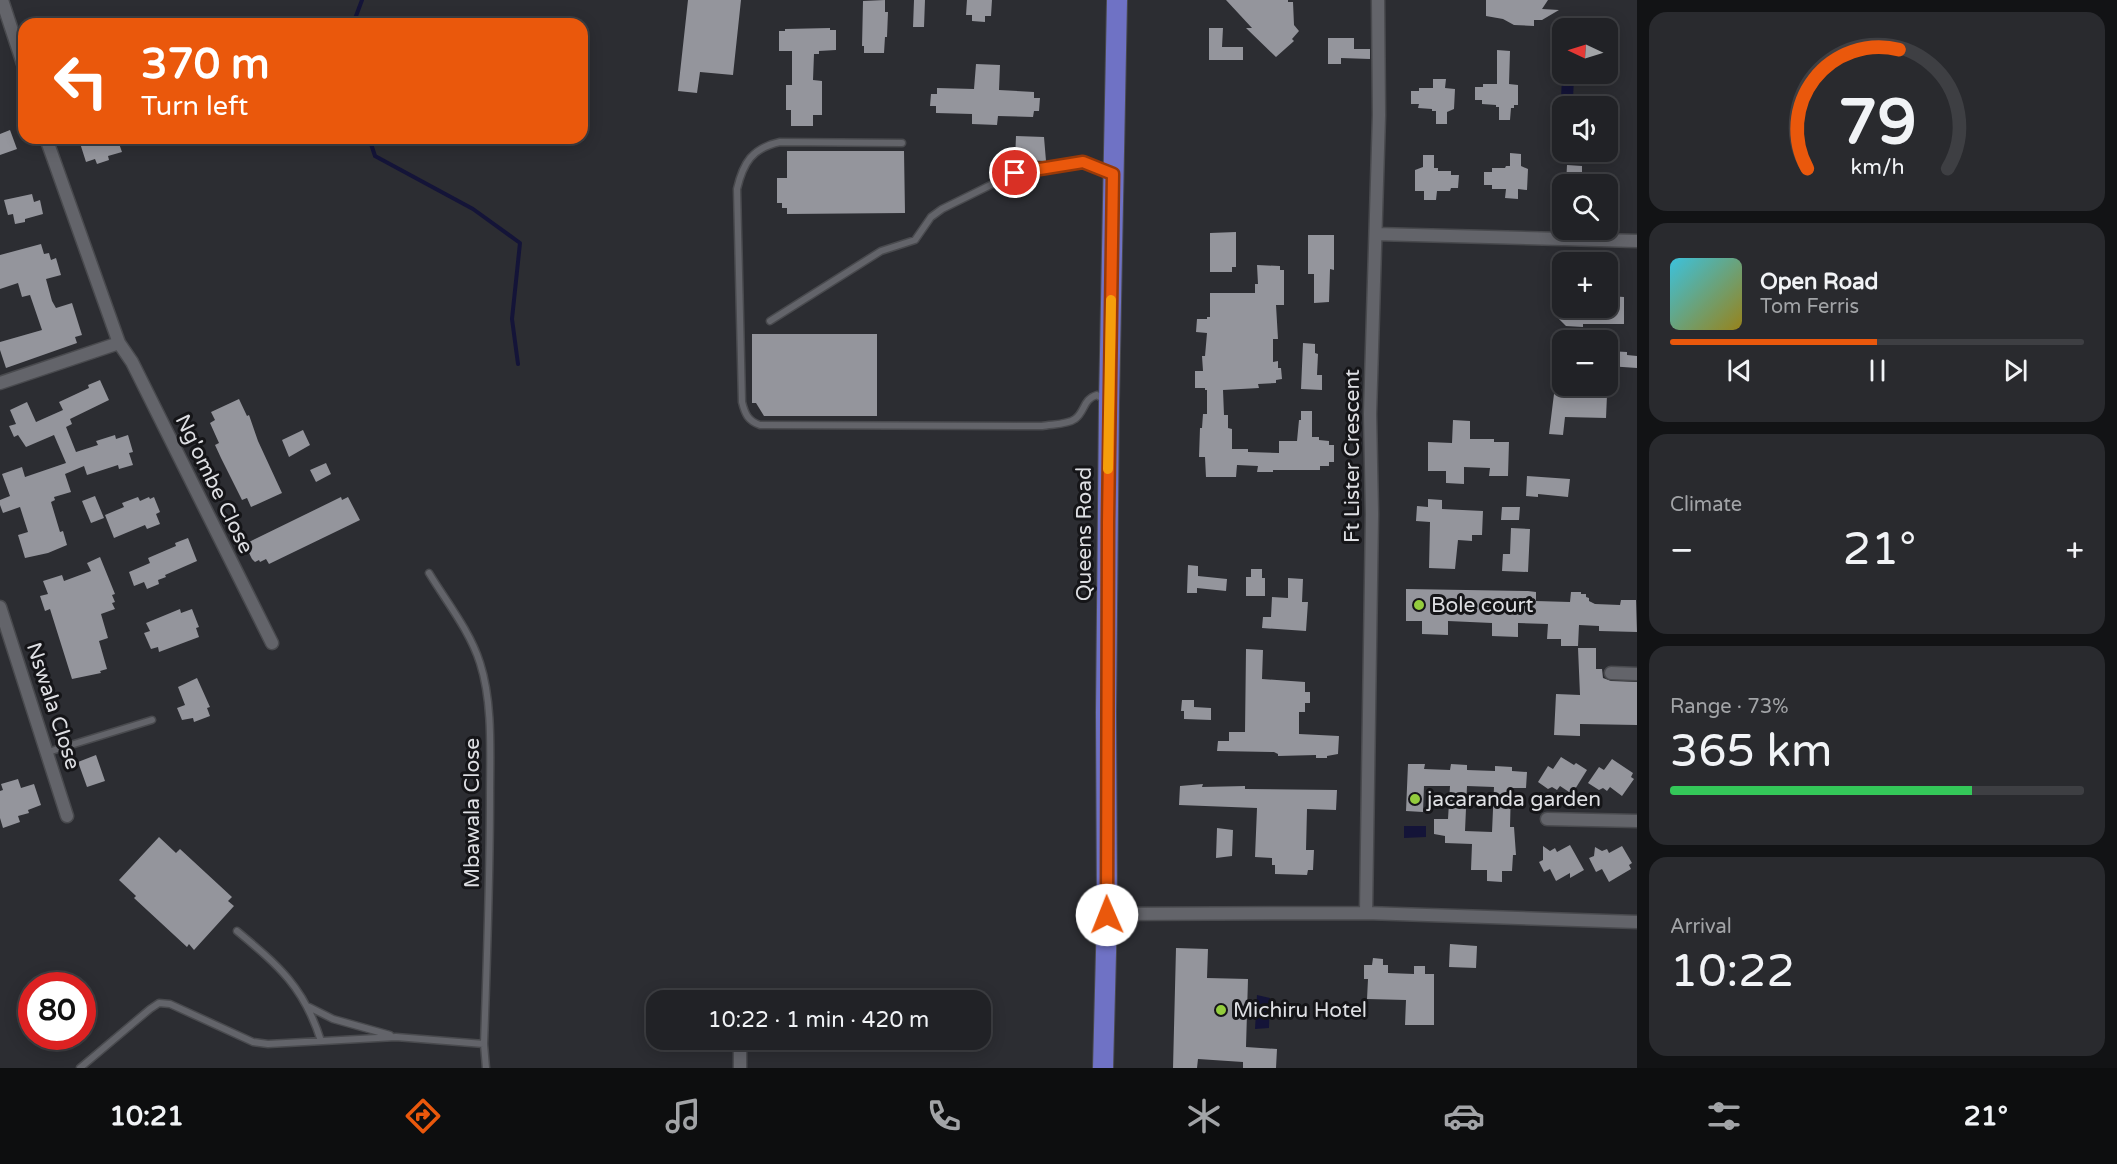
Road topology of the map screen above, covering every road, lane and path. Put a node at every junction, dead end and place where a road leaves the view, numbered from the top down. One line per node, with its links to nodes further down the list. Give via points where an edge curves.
1 (2, 0): 4 (street)
2 (1117, 0): 7 (highway, Queens Road)
3 (1378, 0): 8 (street, Ft Lister Crescent)
4 (18, 49)
5 (902, 143): 13 (lane, via 780,142 756,152 740,175 737,189 742,402 747,418 760,425 1042,426 1072,421 1086,401 1097,395)
6 (48, 144): 11 (street, Ng'ombe Close)
7 (1113, 174): 10 (lane, via 1083,162 1015,173 942,209 931,217 915,240 881,251); 13 (highway, Queens Road)
8 (1376, 234): 9 (street); 24 (street, Ft Lister Crescent, via 1370,414)
9 (1637, 242)
10 (771, 321)
11 (119, 343): 12 (street); 16 (street, Ng'ombe Close)
12 (0, 382)
13 (1109, 404): 25 (highway, Queens Road)
14 (429, 573): 31 (lane, Mbawala Close, via 472,644 486,693 490,847)
15 (0, 607): 20 (street, Nswala Close)
16 (272, 643)
17 (1611, 673): 18 (street)
18 (1637, 674)
19 (152, 720): 20 (lane)
20 (48, 752): 21 (street, Nswala Close)
21 (67, 816)
22 (1547, 819): 23 (street)
23 (1637, 821)
24 (1366, 913): 25 (street); 26 (street)
25 (1107, 915): 36 (highway, Queens Road)
26 (1637, 922)
27 (237, 931): 28 (lane, via 275,963)
28 (309, 1007): 29 (lane, via 333,1019); 30 (lane)
29 (396, 1037): 30 (lane); 31 (lane)
30 (321, 1041): 33 (lane, via 253,1042 170,1004 159,1004)
31 (484, 1044): 34 (lane, Mbawala Close)
32 (740, 1050): 35 (street)
33 (80, 1068)
34 (486, 1068)
35 (740, 1068)
36 (1103, 1068)

